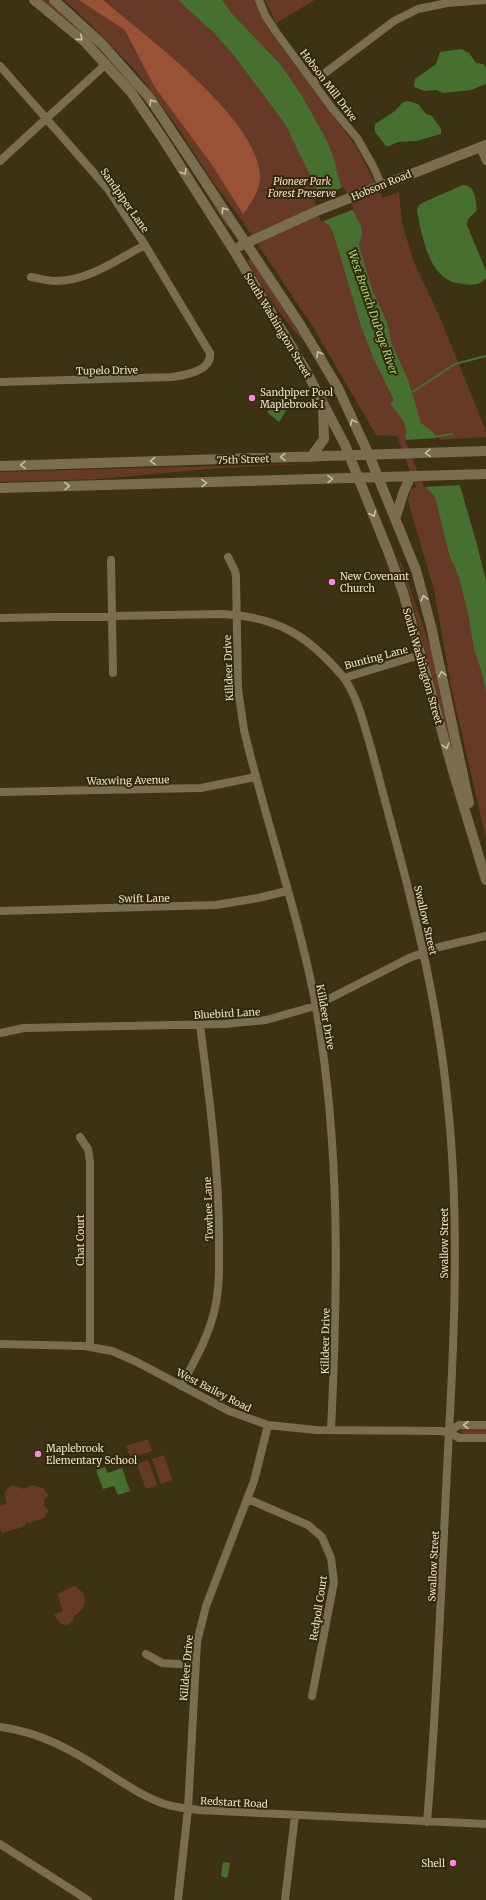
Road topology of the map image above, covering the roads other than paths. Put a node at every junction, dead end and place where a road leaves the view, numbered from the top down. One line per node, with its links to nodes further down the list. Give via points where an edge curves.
1 (34, 0): 5 (main road, South Washington Street, one-way to 5, via 85,42)
2 (54, 0): 13 (main road, South Washington Street, one-way to 2, via 149,96 102,44)
3 (259, 0): 7 (street, Hobson Mill Drive, via 276,32)
4 (486, 0): 7 (street, via 447,3 418,9 394,21)
5 (106, 64): 8 (street); 15 (main road, South Washington Street, one-way to 15, via 131,92)
6 (0, 66): 8 (street, Sandpiper Lane)
7 (313, 82): 12 (street, Hobson Mill Drive, via 358,138)
8 (46, 118): 10 (street); 14 (street, Sandpiper Lane, via 108,189)
9 (483, 146): 11 (street); 12 (main road, Hobson Road)
10 (0, 161)
11 (486, 161)
12 (381, 184): 13 (main road, Hobson Road)
13 (245, 243): 15 (main road, Hobson Road); 21 (main road, South Washington Street, one-way to 13, via 320,356)
14 (144, 245): 16 (street, via 112,264 81,277 53,281); 17 (street, Sandpiper Lane, via 210,353)
15 (233, 249): 19 (main road, South Washington Street, via 306,369)
16 (31, 276)
17 (210, 361): 18 (street, Tupelo Drive, via 186,374 167,378)
18 (0, 382)
19 (322, 401): 22 (main road, South Washington Street); 23 (main road, via 324,439)
20 (486, 451): 21 (main road, 75th Street, one-way to 21)
21 (369, 455): 22 (main road, 75th Street); 27 (main road, South Washington Street)
22 (350, 456): 23 (main road, 75th Street); 28 (main road, South Washington Street)
23 (311, 457): 24 (main road, 75th Street, one-way to 24)
24 (0, 466)
25 (486, 474): 26 (main road)
26 (412, 476): 27 (main road); 30 (main road)
27 (378, 477): 28 (main road); 30 (main road, South Washington Street)
28 (358, 478): 29 (main road, one-way to 28); 36 (main road, South Washington Street, one-way to 36, via 403,592)
29 (0, 488)
30 (395, 519): 41 (main road, South Washington Street, one-way to 30, via 463,768 424,598 412,555)
31 (228, 557): 33 (street, via 236,576)
32 (111, 560): 34 (street)
33 (237, 614): 34 (street, Bunting Lane); 38 (street, Bunting Lane, via 267,621 294,632 315,647); 39 (street, Killdeer Drive, via 239,698)
34 (112, 616): 35 (street, Bunting Lane); 37 (street)
35 (0, 618)
36 (420, 655): 38 (street, Bunting Lane); 41 (main road, South Washington Street, one-way to 41)
37 (113, 672)
38 (344, 678): 46 (street, Swallow Street, via 364,723)
39 (256, 777): 40 (street, Waxwing Avenue, via 202,788); 43 (street, Killdeer Drive)
40 (0, 792)
41 (475, 840): 42 (main road, South Washington Street)
42 (486, 880)
43 (288, 891): 44 (street, Swift Lane, via 216,905); 47 (street, Killdeer Drive)
44 (0, 911)
45 (486, 936): 46 (street, Bluebird Lane)
46 (424, 952): 47 (street, Bluebird Lane, via 377,973); 57 (street, Swallow Street, via 442,1053 452,1164 455,1248)
47 (315, 1006): 48 (street, Bluebird Lane, via 266,1020); 56 (street, Killdeer Drive, via 330,1114 336,1200)
48 (200, 1025): 49 (street, Bluebird Lane, via 24,1028); 53 (street, Towhee Lane, via 215,1154 219,1272 215,1308 209,1330)
49 (0, 1033)
50 (80, 1137): 52 (street, Chat Court, via 88,1149 90,1162)
51 (0, 1344): 52 (street, West Bailey Road)
52 (90, 1346): 53 (street, West Bailey Road, via 122,1355)
53 (181, 1386): 54 (street, West Bailey Road, via 229,1411)
54 (268, 1425): 56 (street, West Bailey Road); 59 (street, Killdeer Drive)
55 (486, 1425): 57 (street, West Bailey Road, one-way to 57, via 460,1425)
56 (331, 1430): 57 (street, West Bailey Road)
57 (449, 1432): 58 (street, West Bailey Road, via 459,1438); 66 (street, Swallow Street, via 437,1690)
58 (486, 1438)
59 (248, 1499): 61 (street, Killdeer Drive, via 206,1606 197,1642); 62 (street, Redpoll Court, via 308,1525 322,1537 331,1558 334,1582)
60 (146, 1654): 61 (street, via 162,1663)
61 (195, 1665): 64 (street, Killdeer Drive)
62 (312, 1696)
63 (0, 1726): 64 (street, Redstart Road, via 48,1739 82,1756 146,1796 168,1805)
64 (188, 1808): 65 (street, Redstart Road); 70 (street, Killdeer Drive)
65 (295, 1815): 66 (street, Redstart Road); 71 (street)
66 (427, 1822): 67 (street, Redstart Road)
67 (486, 1824)
68 (0, 1844): 69 (street)
69 (88, 1900)
70 (178, 1900)
71 (285, 1900)

